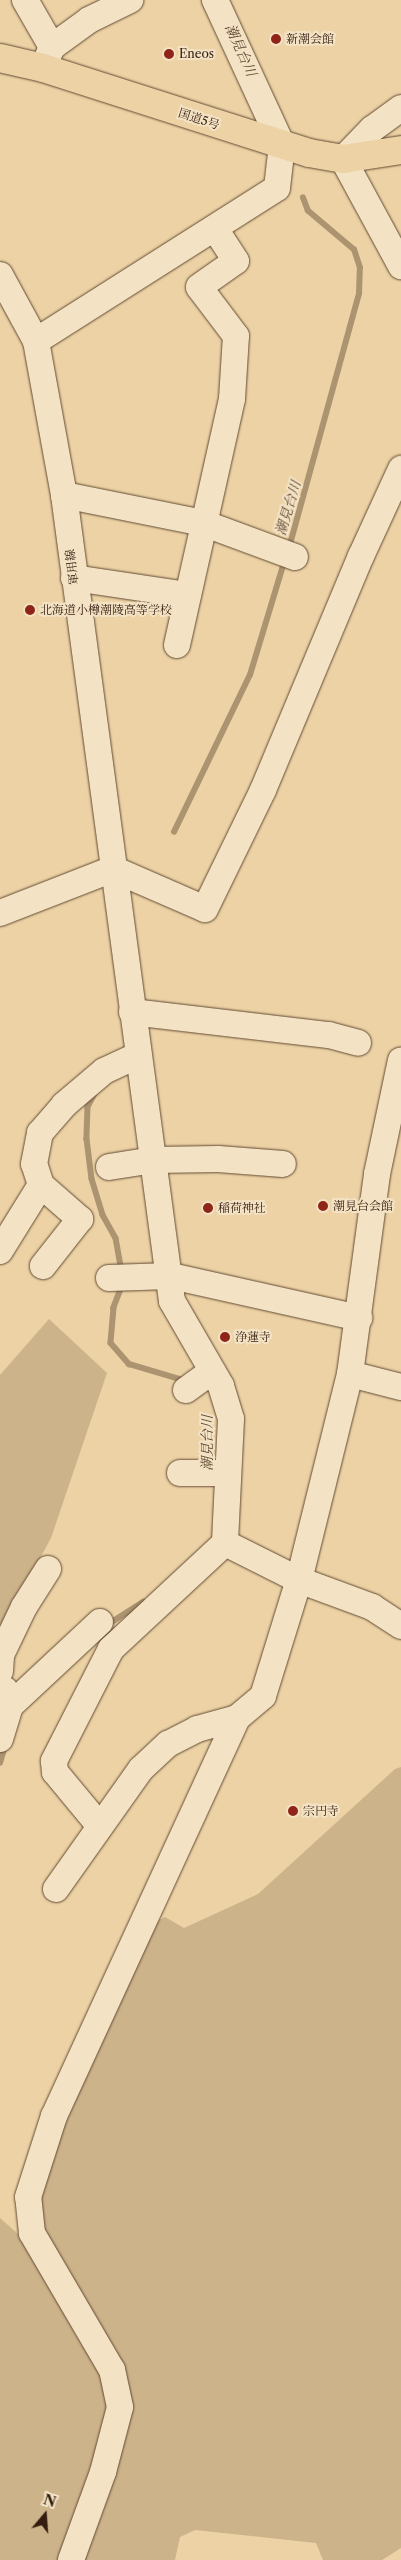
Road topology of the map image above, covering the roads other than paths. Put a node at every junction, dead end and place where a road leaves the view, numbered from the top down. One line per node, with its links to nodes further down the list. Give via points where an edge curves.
1 (25, 0): 4 (street)
2 (130, 0): 4 (street, via 89,20)
3 (214, 0): 7 (street)
4 (47, 57): 5 (highway, 国道5号); 7 (highway, 国道5号)
5 (0, 58)
6 (401, 108): 9 (street, via 372,129)
7 (282, 145): 9 (highway, 国道5号); 10 (street, via 277,188)
8 (401, 150): 9 (highway, 国道5号)
9 (343, 159): 11 (street)
10 (215, 229): 13 (street); 16 (street, via 236,261 200,287 236,336 232,399)
11 (401, 266)
12 (0, 275): 13 (street, 軍用線)
13 (36, 340): 15 (street, 軍用線)
14 (401, 469): 21 (street, via 263,790 205,910)
15 (64, 495): 16 (street); 18 (street, 軍用線)
16 (203, 523): 17 (street); 19 (street)
17 (288, 554)
18 (74, 578): 19 (street); 21 (street, 軍用線)
19 (188, 595): 20 (street)
20 (177, 645)
21 (113, 869): 22 (street); 23 (street, 軍用線)
22 (0, 912)
23 (132, 1012): 24 (street, via 329,1035); 25 (street, 軍用線)
24 (358, 1043)
25 (139, 1055): 27 (street, 軍用線); 30 (street, via 104,1072 64,1104 40,1133 34,1164)
26 (401, 1060): 35 (street, via 377,1174)
27 (154, 1160): 28 (street, via 218,1159); 29 (street); 33 (street, 軍用線)
28 (284, 1164)
29 (109, 1168)
30 (42, 1185): 31 (street); 32 (street, via 80,1219)
31 (0, 1251)
32 (43, 1266)
33 (171, 1276): 34 (street); 35 (street); 39 (street, 軍用線, via 172,1301 206,1389 231,1419)
34 (118, 1278)
35 (359, 1318): 36 (street)
36 (350, 1374): 37 (street); 42 (street)
37 (401, 1387)
38 (180, 1473): 39 (street)
39 (223, 1473): 40 (street, 軍用線)
40 (225, 1543): 42 (street); 44 (street)
41 (48, 1569): 45 (street, via 24,1607 5,1647)
42 (299, 1580): 43 (street, via 372,1607); 47 (street, via 262,1696)
43 (401, 1626)
44 (94, 1639): 46 (street); 49 (street, via 54,1761 54,1772)
45 (0, 1671): 46 (street)
46 (17, 1708): 48 (street)
47 (237, 1718): 49 (street, via 197,1729 168,1744 141,1769); 51 (street, via 54,2116 28,2197 32,2232 112,2370 120,2408 102,2472)
48 (0, 1740)
49 (99, 1826): 50 (street)
50 (56, 1889)
51 (71, 2560)

